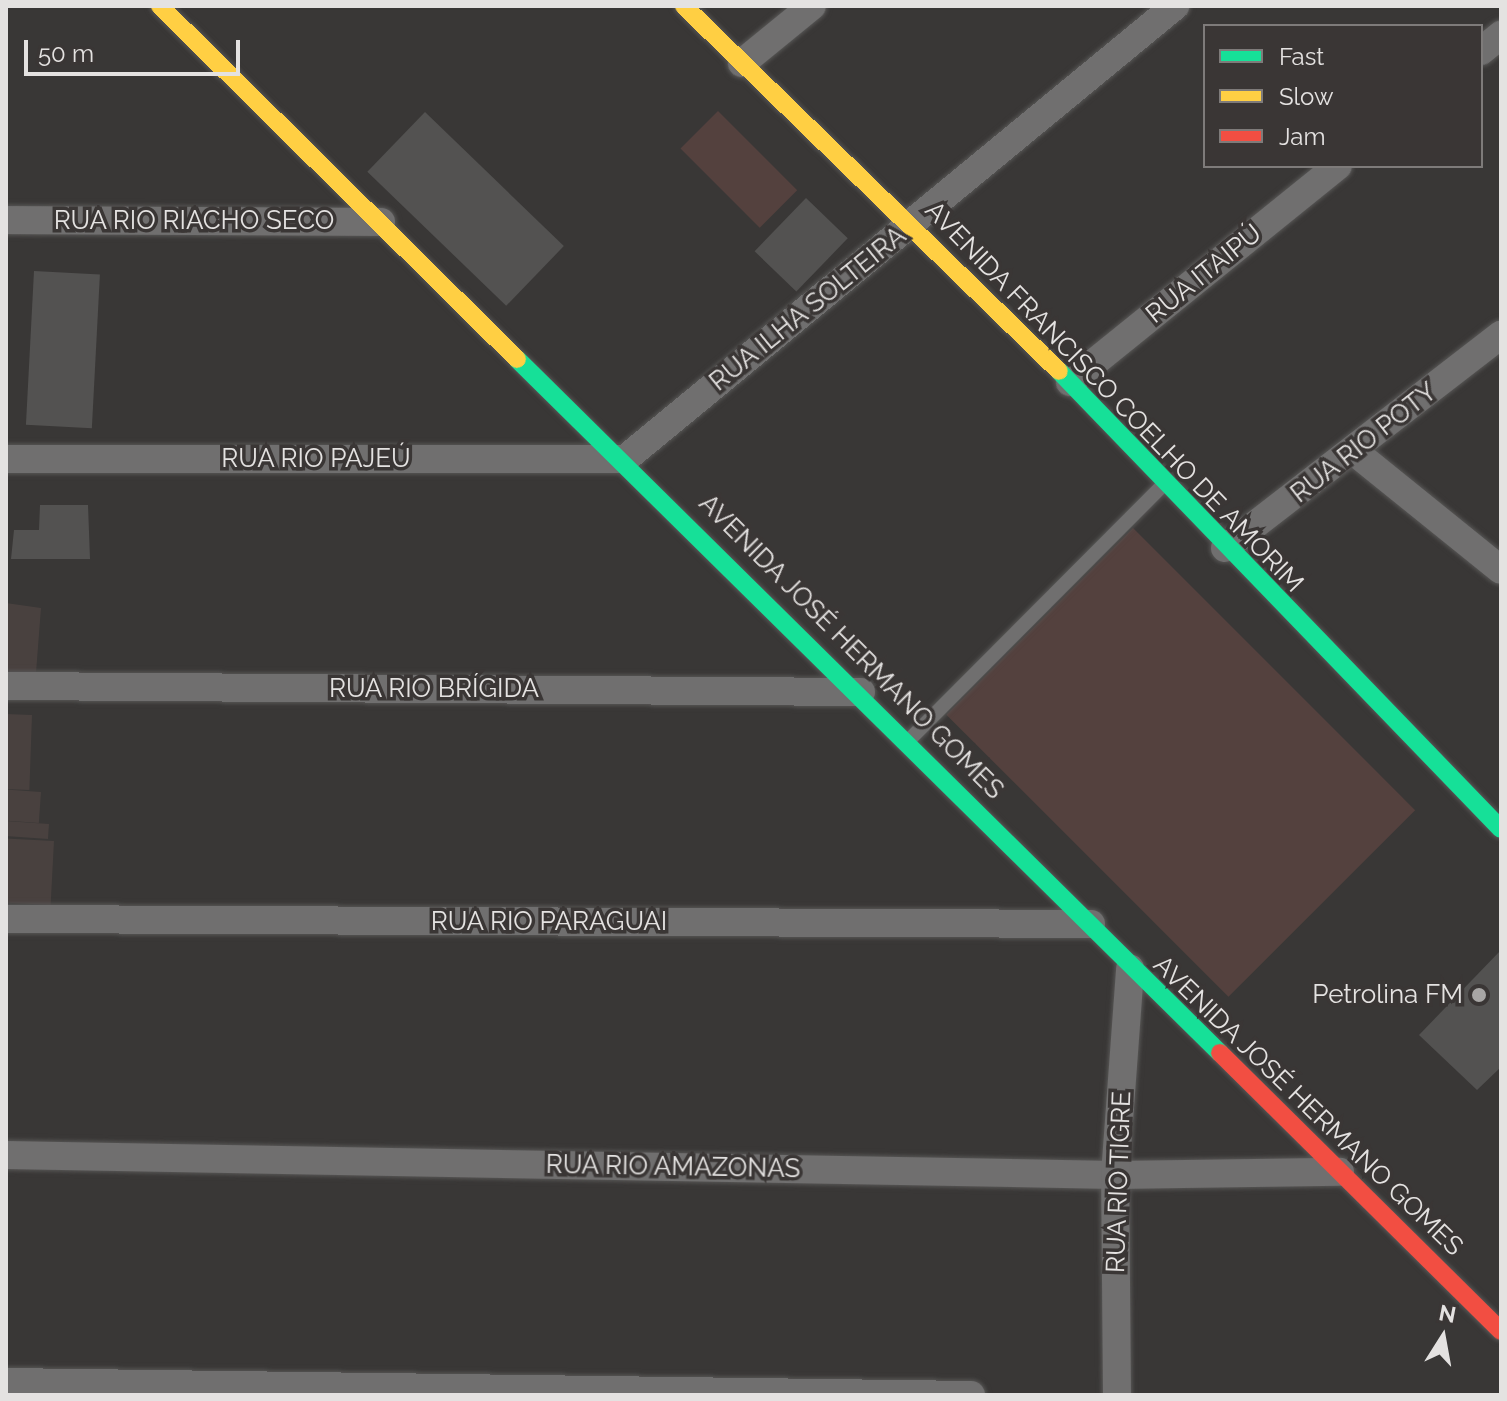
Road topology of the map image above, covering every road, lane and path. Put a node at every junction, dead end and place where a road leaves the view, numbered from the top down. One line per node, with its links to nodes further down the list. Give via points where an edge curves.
1 (160, 6): 10 (street, AVENIDA JOSÉ HERMANO GOMES)
2 (684, 6): 7 (street, AVENIDA FRANCISCO COELHO DE AMORIM)
3 (812, 6): 7 (street)
4 (1175, 6): 11 (street, RUA ILHA SOLTEIRA)
5 (1501, 35): 6 (street)
6 (1483, 49)
7 (742, 63): 11 (street, AVENIDA FRANCISCO COELHO DE AMORIM)
8 (1336, 168): 13 (street, RUA ITAIPÚ)
9 (6, 220): 10 (street, RUA RIO RIACHO SECO)
10 (381, 222): 16 (street, AVENIDA JOSÉ HERMANO GOMES)
11 (909, 225): 13 (street, AVENIDA FRANCISCO COELHO DE AMORIM); 16 (street, RUA ILHA SOLTEIRA)
12 (1501, 335): 14 (street, RUA RIO POTY)
13 (1070, 382): 17 (street, AVENIDA FRANCISCO COELHO DE AMORIM)
14 (1356, 453): 18 (street, RUA RIO POTY); 19 (street)
15 (6, 459): 16 (street, RUA RIO PAJEÚ)
16 (625, 459): 21 (street, AVENIDA JOSÉ HERMANO GOMES)
17 (1165, 483): 18 (street, AVENIDA FRANCISCO COELHO DE AMORIM); 22 (lane)
18 (1225, 548): 23 (street, AVENIDA FRANCISCO COELHO DE AMORIM)
19 (1501, 570)
20 (6, 686): 21 (street, RUA RIO BRÍGIDA)
21 (861, 692): 22 (street, AVENIDA JOSÉ HERMANO GOMES)
22 (909, 740): 25 (street, AVENIDA JOSÉ HERMANO GOMES)
23 (1501, 829)
24 (6, 919): 25 (street, RUA RIO PARAGUAI)
25 (1091, 924): 26 (street, AVENIDA JOSÉ HERMANO GOMES)
26 (1130, 969): 28 (street, AVENIDA JOSÉ HERMANO GOMES); 29 (street, RUA RIO TIGRE)
27 (6, 1155): 29 (street, RUA RIO AMAZONAS)
28 (1340, 1172): 29 (street, RUA RIO AMAZONAS); 30 (street, AVENIDA JOSÉ HERMANO GOMES)
29 (1115, 1175): 33 (street, RUA RIO TIGRE)
30 (1501, 1331)
31 (6, 1382): 32 (street)
32 (971, 1395)
33 (1117, 1395)

